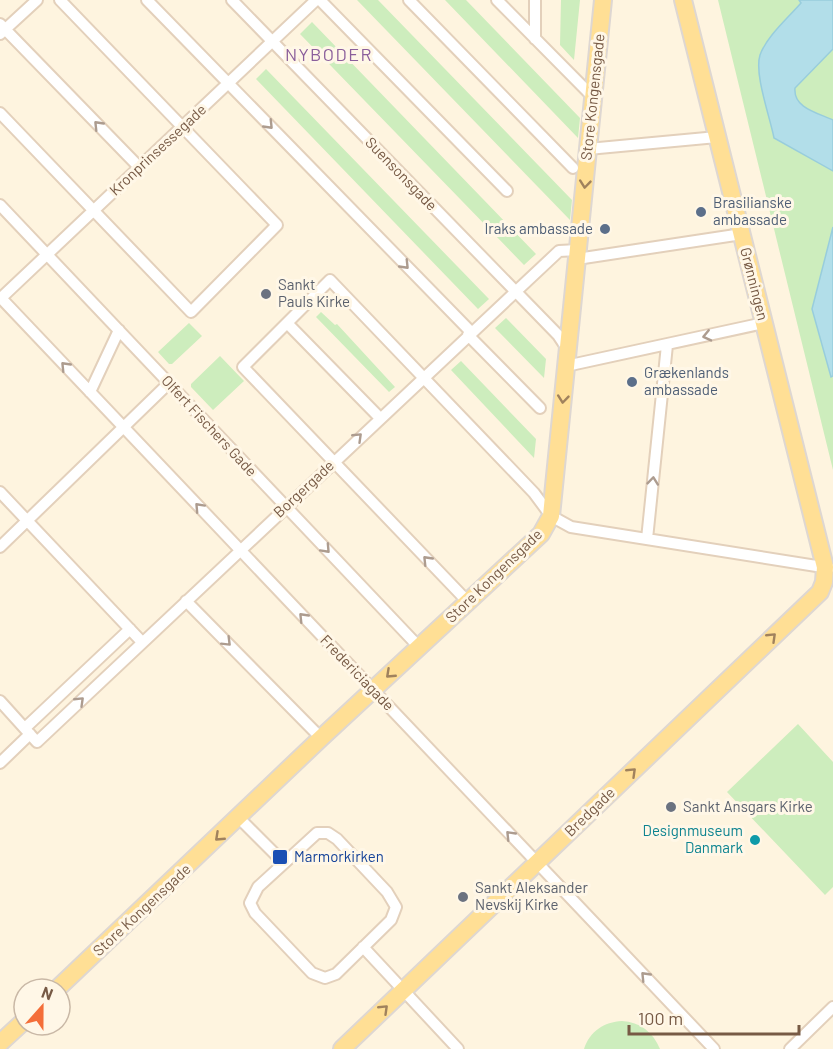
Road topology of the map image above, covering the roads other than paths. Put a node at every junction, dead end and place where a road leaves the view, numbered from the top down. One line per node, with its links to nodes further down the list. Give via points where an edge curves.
1 (37, 0): 11 (street)
2 (60, 0): 17 (street)
3 (147, 0): 14 (street)
4 (232, 0): 13 (street, Suensonsgade)
5 (318, 0): 13 (street, Kronprinsessegade); 22 (street)
6 (409, 0): 21 (street)
7 (497, 0): 12 (street)
8 (535, 0): 12 (street)
9 (603, 0): 15 (main road, Store Kongensgade)
10 (683, 0): 18 (main road, Grønningen)
11 (2, 29): 20 (street, one-way to 11)
12 (535, 39): 15 (street)
13 (272, 42): 14 (street, Kronprinsessegade); 28 (street, Suensonsgade)
14 (228, 83): 17 (street, Kronprinsessegade); 33 (street, one-way to 33)
15 (593, 98): 19 (main road, Store Kongensgade)
16 (0, 113): 24 (street)
17 (182, 127): 20 (street, Kronprinsessegade); 24 (street, via 277,225 191,312)
18 (717, 137): 19 (street); 25 (main road, Grønningen)
19 (588, 150): 26 (main road, Store Kongensgade, one-way to 26)
20 (139, 167): 24 (street, Kronprinsessegade)
21 (573, 168)
22 (507, 191)
23 (0, 205): 27 (street, Olfert Fischers Gade)
24 (94, 211): 27 (street, Kronprinsessegade)
25 (742, 234): 26 (street, Borgergade); 31 (main road, Grønningen)
26 (578, 254): 28 (street, Borgergade, via 559,251); 35 (main road, Store Kongensgade)
27 (47, 255): 29 (street, Kronprinsessegade); 32 (street, Olfert Fischers Gade)
28 (515, 291): 33 (street, Borgergade); 35 (street, Suensonsgade)
29 (0, 298): 38 (street, Fredericiagade, one-way to 29)
30 (287, 323): 36 (street, via 330,280); 40 (street); 42 (street, via 243,367)
31 (764, 323): 34 (street, one-way to 34); 50 (main road, Grønningen)
32 (119, 330): 37 (street, Olfert Fischers Gade); 38 (street)
33 (470, 333): 36 (street, Borgergade); 39 (street)
34 (668, 345): 35 (street); 47 (street, one-way to 34)
35 (567, 358): 45 (main road, Store Kongensgade, one-way to 45)
36 (423, 376): 40 (street, Borgergade); 45 (street)
37 (169, 383): 41 (street); 44 (street, Olfert Fischers Gade)
38 (90, 392): 41 (street, Fredericiagade)
39 (540, 408)
40 (379, 417): 42 (street, Borgergade, one-way to 40)
41 (123, 427): 46 (street); 49 (street, Fredericiagade, one-way to 41)
42 (333, 462): 44 (street, Borgergade); 52 (street, one-way to 42)
43 (0, 492): 46 (street)
44 (285, 507): 49 (street, Borgergade); 55 (street, Olfert Fischers Gade, one-way to 55)
45 (552, 516): 47 (street, via 571,527); 52 (main road, Store Kongensgade, via 541,534)
46 (28, 520): 48 (street); 53 (street)
47 (647, 539): 50 (street)
48 (0, 547)
49 (239, 549): 51 (street, Borgergade); 56 (street, Fredericiagade, one-way to 49)
50 (829, 568): 63 (main road, Bredgade, one-way to 50, via 819,592)
51 (186, 601): 54 (street, Borgergade); 59 (street, one-way to 59)
52 (468, 602): 55 (main road, Store Kongensgade)
53 (130, 629): 54 (street); 58 (street, Borgergade)
54 (142, 642): 58 (street, Borgergade, one-way to 54)
55 (419, 647): 56 (main road, Store Kongensgade, one-way to 56)
56 (373, 690): 59 (main road, Store Kongensgade); 63 (street, Fredericiagade, one-way to 56)
57 (0, 701): 58 (street)
58 (31, 735): 60 (street, Borgergade)
59 (321, 738): 61 (main road, Store Kongensgade)
60 (0, 763)
61 (239, 818): 62 (street); 65 (main road, Store Kongensgade, one-way to 65)
62 (284, 863): 64 (street, via 312,835 332,835 387,892 396,907 391,920); 64 (street, via 251,898 252,909 273,932 321,978 336,974)
63 (537, 863): 66 (main road, Bredgade); 72 (street, Fredericiagade, one-way to 63)
64 (363, 947): 66 (street)
65 (70, 977)
66 (403, 991): 70 (main road, Bredgade, one-way to 66); 71 (street)
67 (833, 1007): 73 (street)
68 (12, 1032): 69 (main road)
69 (0, 1043)
70 (342, 1049)
71 (458, 1049)
72 (714, 1049)
73 (790, 1049)

